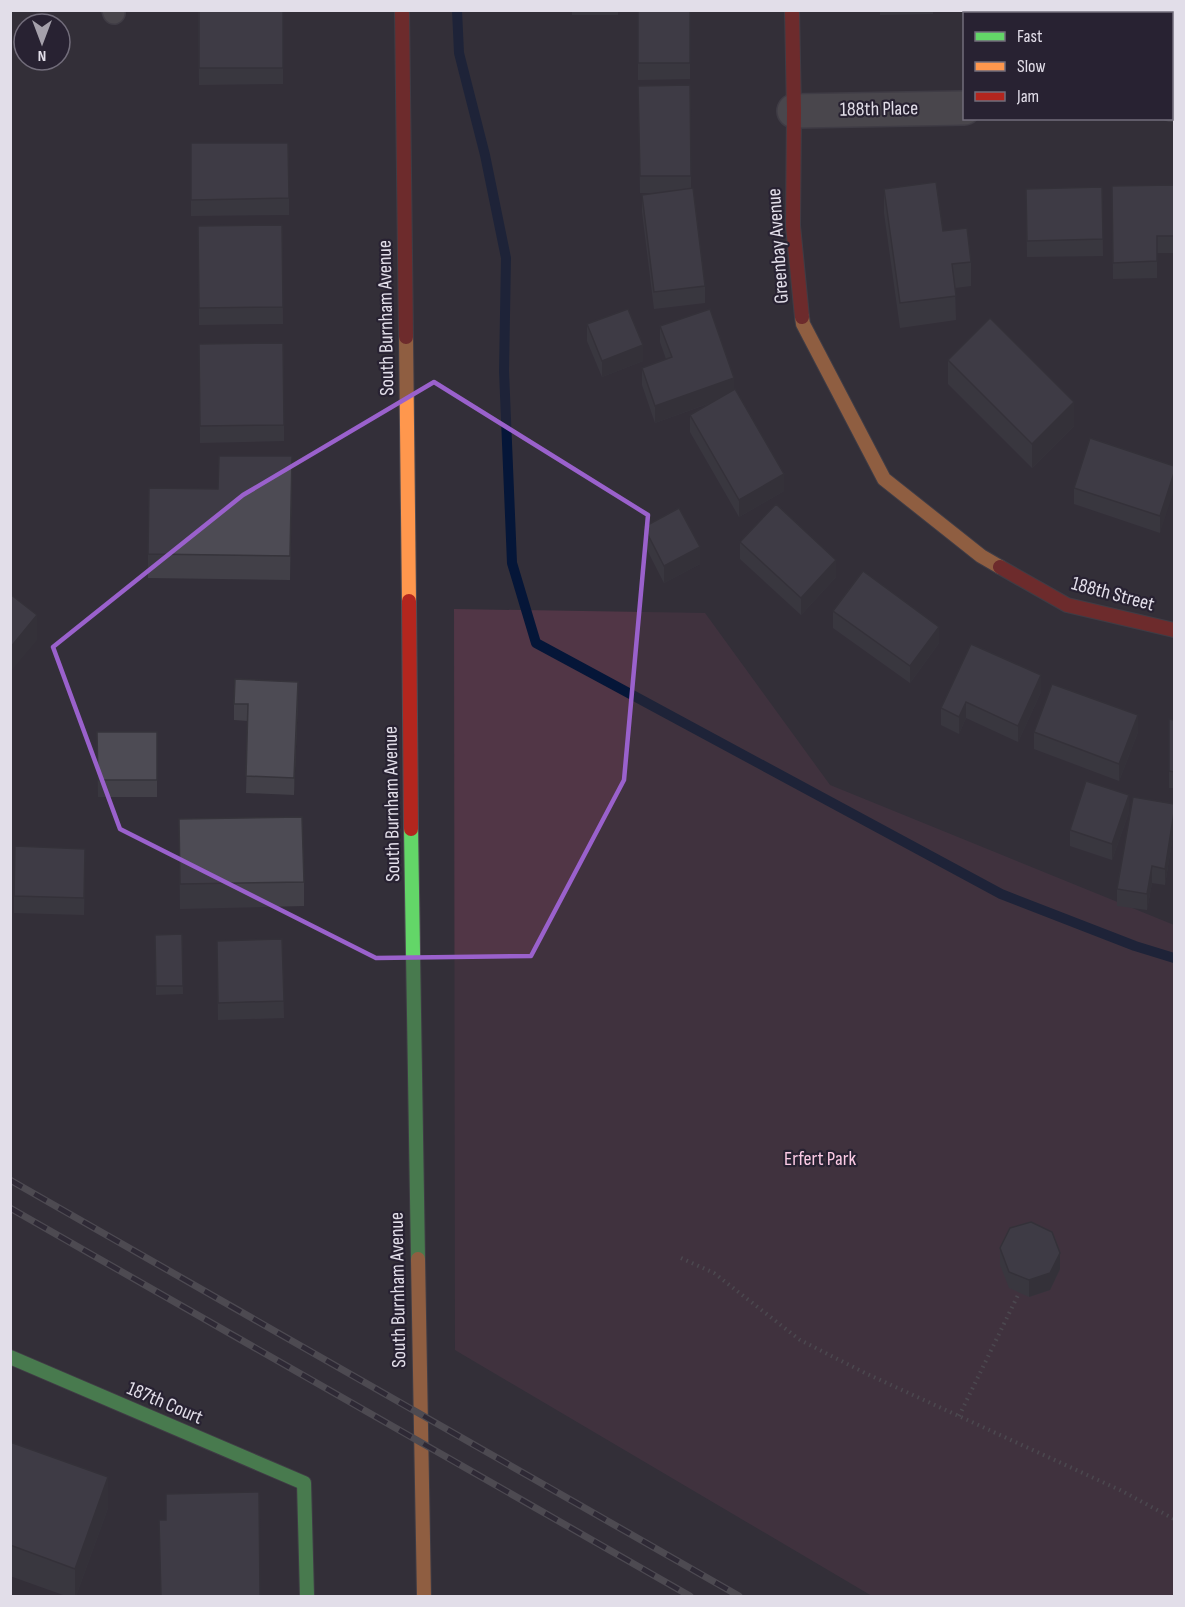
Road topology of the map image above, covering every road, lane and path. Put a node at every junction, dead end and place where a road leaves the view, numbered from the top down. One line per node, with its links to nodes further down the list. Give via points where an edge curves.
1 (402, 10): 13 (main road, South Burnham Avenue)
2 (792, 10): 4 (main road, Greenbay Avenue)
3 (963, 108): 4 (street, 188th Place)
4 (794, 111): 5 (main road, Greenbay Avenue, via 793,226 803,324 884,479)
5 (981, 556): 6 (main road, 188th Street, via 1067,605)
6 (1174, 630)
7 (681, 1258): 10 (path, via 714,1273 800,1340)
8 (1019, 1293): 10 (path)
9 (10, 1357): 12 (main road, 187th Court, via 304,1484)
10 (959, 1416): 11 (path)
11 (1174, 1519)
12 (307, 1596)
13 (423, 1596)

